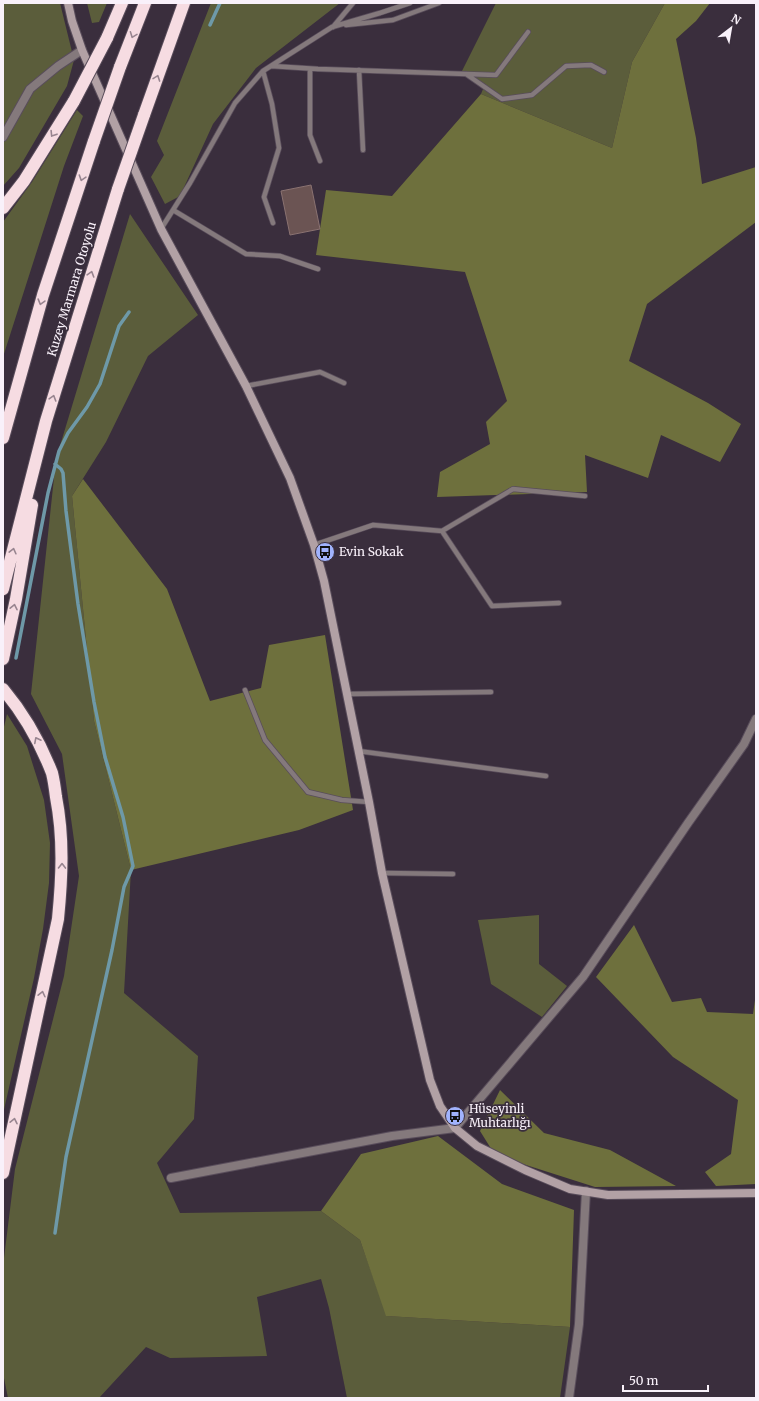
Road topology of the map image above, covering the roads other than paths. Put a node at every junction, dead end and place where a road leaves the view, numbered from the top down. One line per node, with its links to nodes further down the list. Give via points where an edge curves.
1 (68, 3): 10 (main road)
2 (122, 3): 20 (highway, one-way to 20, bridge, via 107,38 74,100 24,181)
3 (145, 3): 28 (highway, Kuzey Marmara Otoyolu, one-way to 28, bridge, via 94,141 43,295)
4 (184, 3): 27 (highway, Kuzey Marmara Otoyolu, one-way to 4, bridge, via 118,189)
5 (354, 3): 8 (lane)
6 (410, 3): 8 (lane)
7 (439, 3): 8 (lane, via 393,20)
8 (332, 27): 11 (lane)
9 (528, 32): 16 (lane, via 496,75)
10 (82, 50): 17 (street, via 30,89); 23 (main road)
11 (271, 66): 12 (lane); 14 (lane)
12 (310, 69): 13 (lane); 19 (lane, via 310,134)
13 (359, 70): 16 (lane); 18 (lane)
14 (263, 72): 21 (lane, via 234,103); 22 (lane, via 272,104 279,148 264,197)
15 (604, 72): 16 (lane, via 591,65 566,66 532,95 502,99)
16 (466, 74)
17 (3, 137)
18 (363, 150)
19 (320, 161)
20 (3, 208)
21 (173, 210): 23 (lane); 24 (lane, via 246,254 280,256)
22 (272, 223)
23 (161, 229): 26 (main road)
24 (318, 269)
25 (344, 383): 26 (lane, via 320,372)
26 (246, 386): 31 (main road, via 290,478)
27 (46, 421): 32 (highway, Kuzey Marmara Otoyolu, one-way to 27); 34 (highway, one-way to 27, via 16,599)
28 (3, 438)
29 (585, 496): 30 (lane, via 513,489)
30 (442, 531): 31 (lane, via 373,525); 33 (lane, via 492,606)
31 (314, 545): 38 (main road)
32 (3, 589)
33 (559, 603)
34 (3, 659)
35 (3, 689): 46 (highway, one-way to 35, via 58,919 62,885 59,813 52,775 37,739 16,704)
36 (245, 690): 42 (lane, via 265,740 308,792 342,800)
37 (491, 692): 38 (lane)
38 (347, 694): 40 (main road)
39 (756, 719): 45 (street, via 744,744 583,977)
40 (358, 751): 41 (lane); 42 (main road)
41 (546, 776)
42 (369, 802): 43 (main road)
43 (382, 873): 44 (lane); 45 (main road, via 430,1080 440,1106)
44 (453, 874)
45 (455, 1128): 47 (street, via 392,1136); 48 (main road, via 477,1146 524,1170 570,1189)
46 (3, 1173)
47 (172, 1178)
48 (586, 1191): 49 (main road, via 608,1195); 50 (street, via 579,1324)
49 (756, 1193)
50 (569, 1398)

